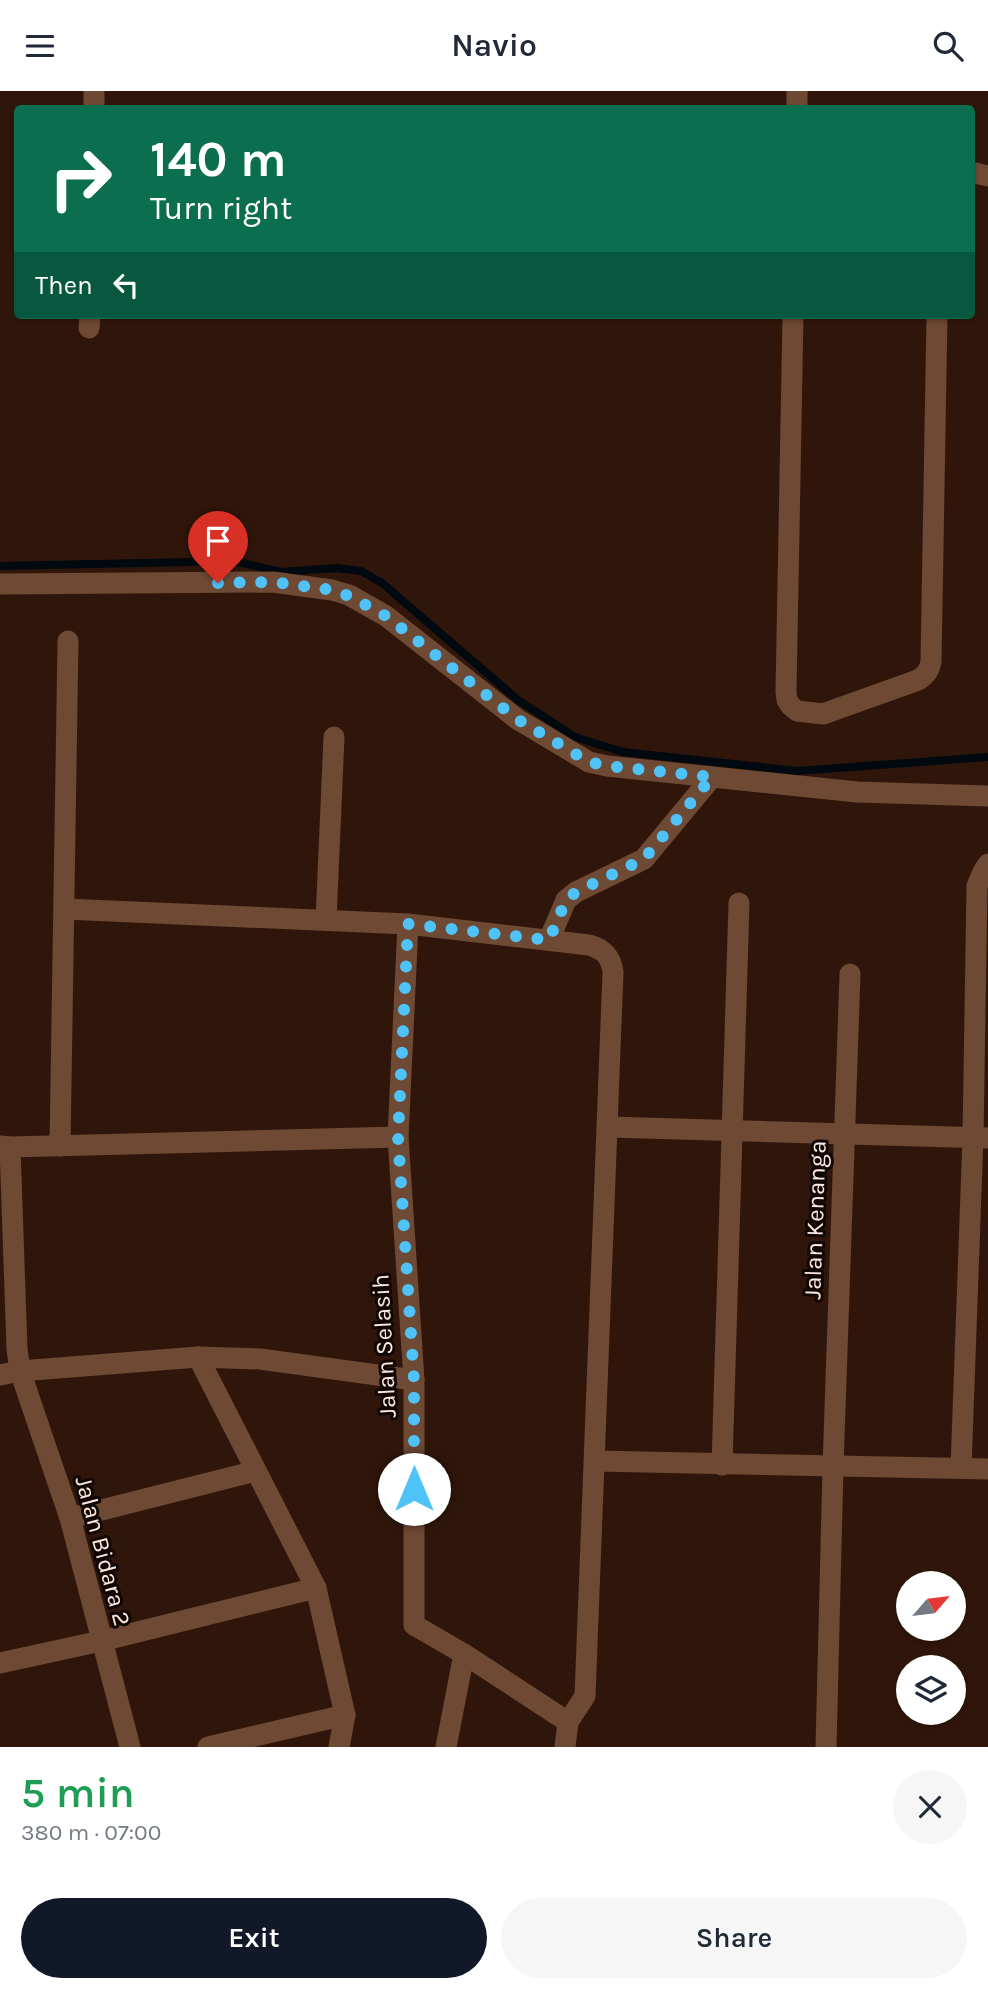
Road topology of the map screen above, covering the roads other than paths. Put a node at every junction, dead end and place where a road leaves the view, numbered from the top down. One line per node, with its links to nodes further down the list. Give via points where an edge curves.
1 (793, 319): 2 (street, via 786,692 797,711 823,714 918,680 929,669)
2 (937, 319)
3 (0, 584): 6 (street, via 273,582 332,590 386,616 517,719 589,762)
4 (68, 641): 10 (street)
5 (334, 737): 11 (street)
6 (712, 777): 7 (street, via 857,792); 13 (street, via 644,859 566,900)
7 (988, 796)
8 (988, 865): 19 (street, via 977,886)
9 (738, 903): 16 (street)
10 (64, 909): 11 (street); 20 (street)
11 (326, 920): 12 (street)
12 (408, 924): 13 (street); 18 (street, Jalan Selasih)
13 (549, 940): 15 (street, via 598,947 612,963)
14 (850, 974): 17 (street, Jalan Kenanga)
15 (608, 1127): 16 (street); 25 (street)
16 (732, 1130): 17 (street); 26 (street)
17 (844, 1133): 19 (street); 27 (street, Jalan Kenanga)
18 (398, 1137): 20 (street); 24 (street, Jalan Selasih)
19 (980, 1138): 28 (street)
20 (60, 1146): 21 (street)
21 (5, 1147): 23 (street, Jalan Bidara 2, via 17,1349)
22 (198, 1357): 23 (street); 24 (street, via 260,1359); 30 (street)
23 (10, 1373): 31 (street, Jalan Bidara 2)
24 (414, 1380): 34 (street, Jalan Selasih, via 414,1625)
25 (595, 1461): 26 (street); 37 (street, via 585,1696)
26 (722, 1465): 27 (street)
27 (833, 1467): 28 (street); 43 (street, Jalan Kenanga)
28 (961, 1468): 29 (street)
29 (988, 1469)
30 (256, 1471): 31 (street); 32 (street)
31 (69, 1518): 33 (street, Jalan Bidara 2)
32 (316, 1588): 33 (street); 36 (street)
33 (101, 1641): 35 (street); 38 (street, Jalan Bidara 2)
34 (464, 1654): 37 (street, Jalan Selasih); 41 (street)
35 (0, 1663)
36 (345, 1715): 39 (street); 40 (street)
37 (568, 1722): 42 (street)
38 (130, 1747)
39 (208, 1747)
40 (339, 1747)
41 (446, 1747)
42 (565, 1747)
43 (825, 1747)

